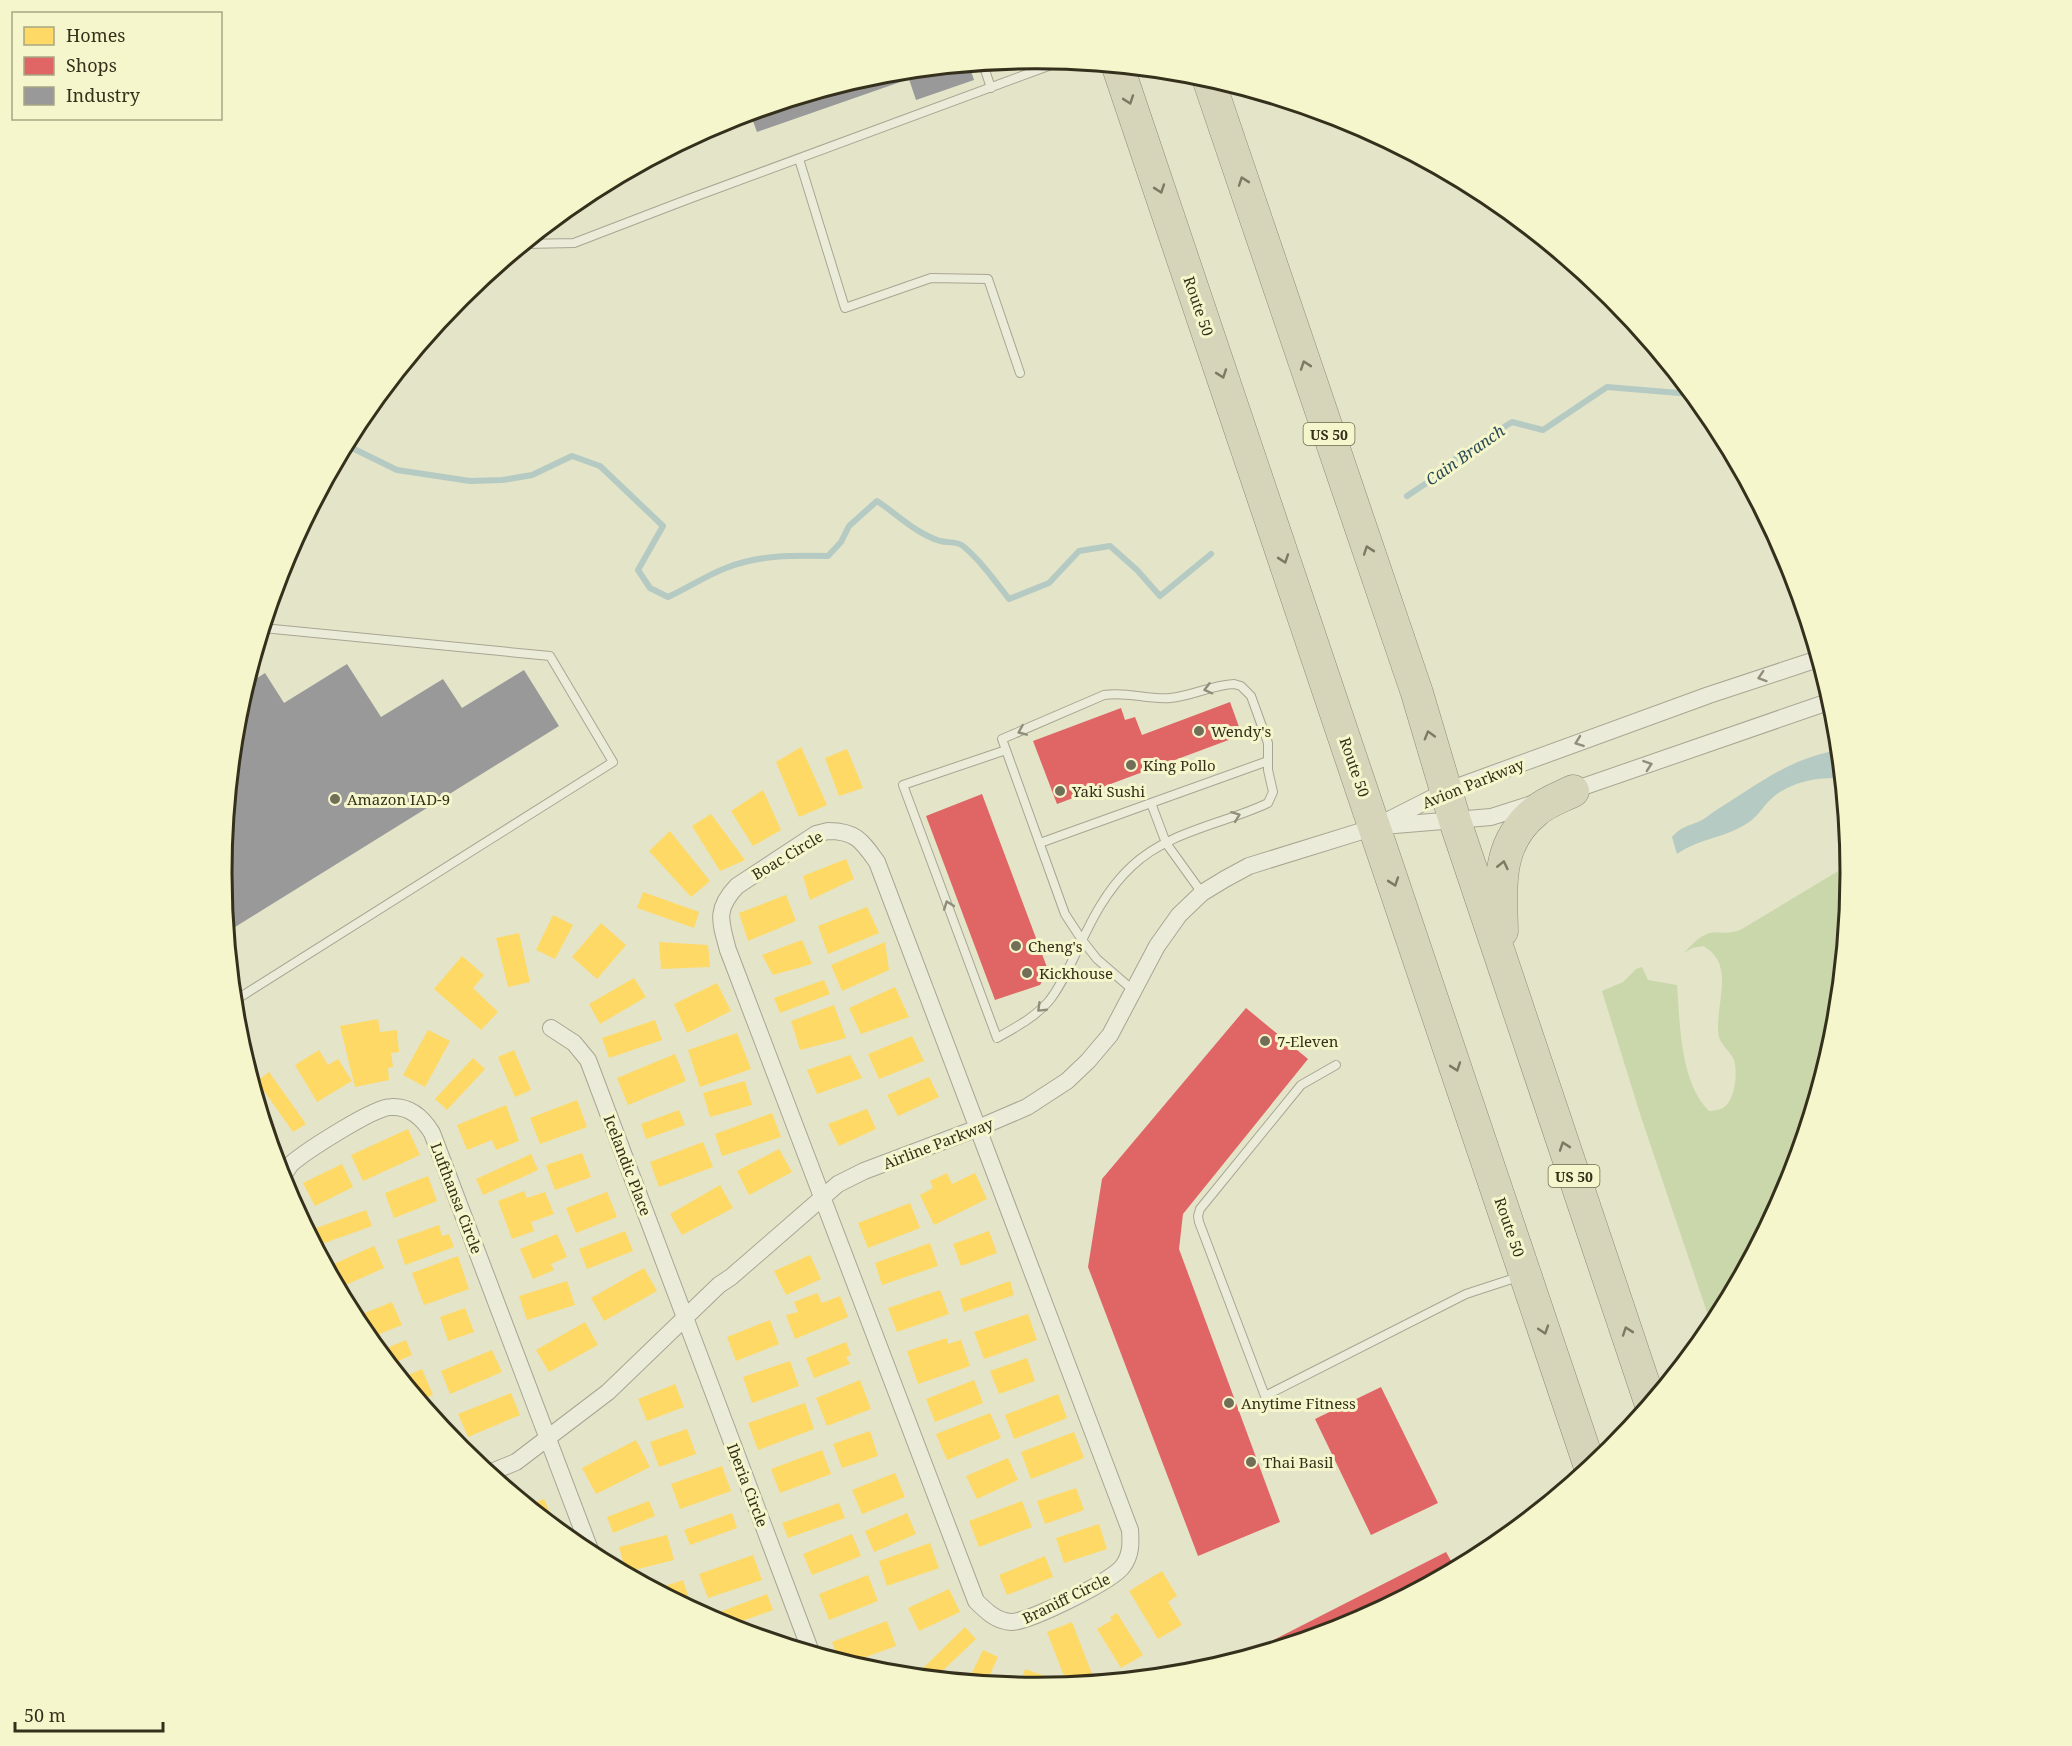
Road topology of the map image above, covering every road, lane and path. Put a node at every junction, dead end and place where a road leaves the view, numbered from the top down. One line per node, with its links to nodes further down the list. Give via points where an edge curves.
1 (1041, 69): 4 (lane)
2 (985, 71): 4 (lane)
3 (1120, 74): 18 (highway, Route 50, one-way to 18)
4 (991, 88): 6 (lane)
5 (1212, 88): 15 (highway, US 50, one-way to 5, via 1417,693)
6 (799, 159): 7 (lane, via 574,243); 8 (lane, via 845,308 931,278 988,279)
7 (536, 244)
8 (1020, 373)
9 (271, 629): 25 (lane, via 550,656 614,762)
10 (1812, 661): 15 (street, Avion Parkway, one-way to 15, via 1709,694)
11 (1822, 704): 14 (street, Avion Parkway, one-way to 11)
12 (1006, 750): 13 (lane, one-way to 12, via 1268,743 1251,696 1234,684 1171,698 1104,695 1002,739); 19 (lane); 22 (lane, one-way to 12, via 1048,1001 1024,1023 997,1038 903,786)
13 (1268, 761): 16 (lane); 20 (lane, one-way to 13, via 1268,803 1273,792)
14 (1573, 790): 17 (street, Avion Parkway, via 1491,817); 23 (highway, one-way to 14, via 1503,861 1519,826 1538,809)
15 (1446, 791): 17 (highway, US 50); 18 (street, Avion Parkway)
16 (1151, 803): 19 (lane); 20 (lane)
17 (1455, 821): 18 (street, Avion Parkway); 23 (highway, US 50)
18 (1375, 827): 21 (street, Airline Parkway, via 1249,866); 31 (highway, Route 50, one-way to 31)
19 (1040, 843): 22 (lane, via 1065,914)
20 (1166, 843): 21 (lane); 22 (lane, via 1143,856 1114,885)
21 (1202, 893): 24 (street, Airline Parkway, via 1179,915 1157,946)
22 (1082, 940): 24 (lane, via 1097,959)
23 (1503, 965): 33 (highway, US 50, one-way to 23)
24 (1134, 991): 28 (street, Airline Parkway, via 1110,1035 1066,1081 1026,1107)
25 (242, 996)
26 (551, 1028): 32 (street, Icelandic Place, via 574,1043 588,1060)
27 (1336, 1065): 31 (lane, via 1301,1085 1198,1215 1265,1396 1466,1294)
28 (978, 1128): 30 (street, Airline Parkway, via 864,1171 838,1184); 30 (street, Boac Circle, via 877,862 853,835 840,831 816,834 737,886 722,906 720,922); 30 (street, Braniff Circle, via 1130,1530 1129,1554 1122,1568 1109,1579 1035,1616 1009,1622 992,1616 976,1602)
29 (288, 1168): 34 (street, Lufthansa Circle, via 382,1108 402,1107 424,1121 432,1133)
30 (822, 1199): 32 (street, Airline Parkway)
31 (1526, 1274): 35 (highway, Route 50, one-way to 35)
32 (686, 1317): 34 (street, Airline Parkway, via 608,1392); 38 (street, Iberia Circle)
33 (1647, 1394)
34 (548, 1437): 36 (street, Airline Parkway, via 516,1462); 37 (street, Lufthansa Circle)
35 (1587, 1458)
36 (498, 1469)
37 (586, 1540)
38 (808, 1644)

